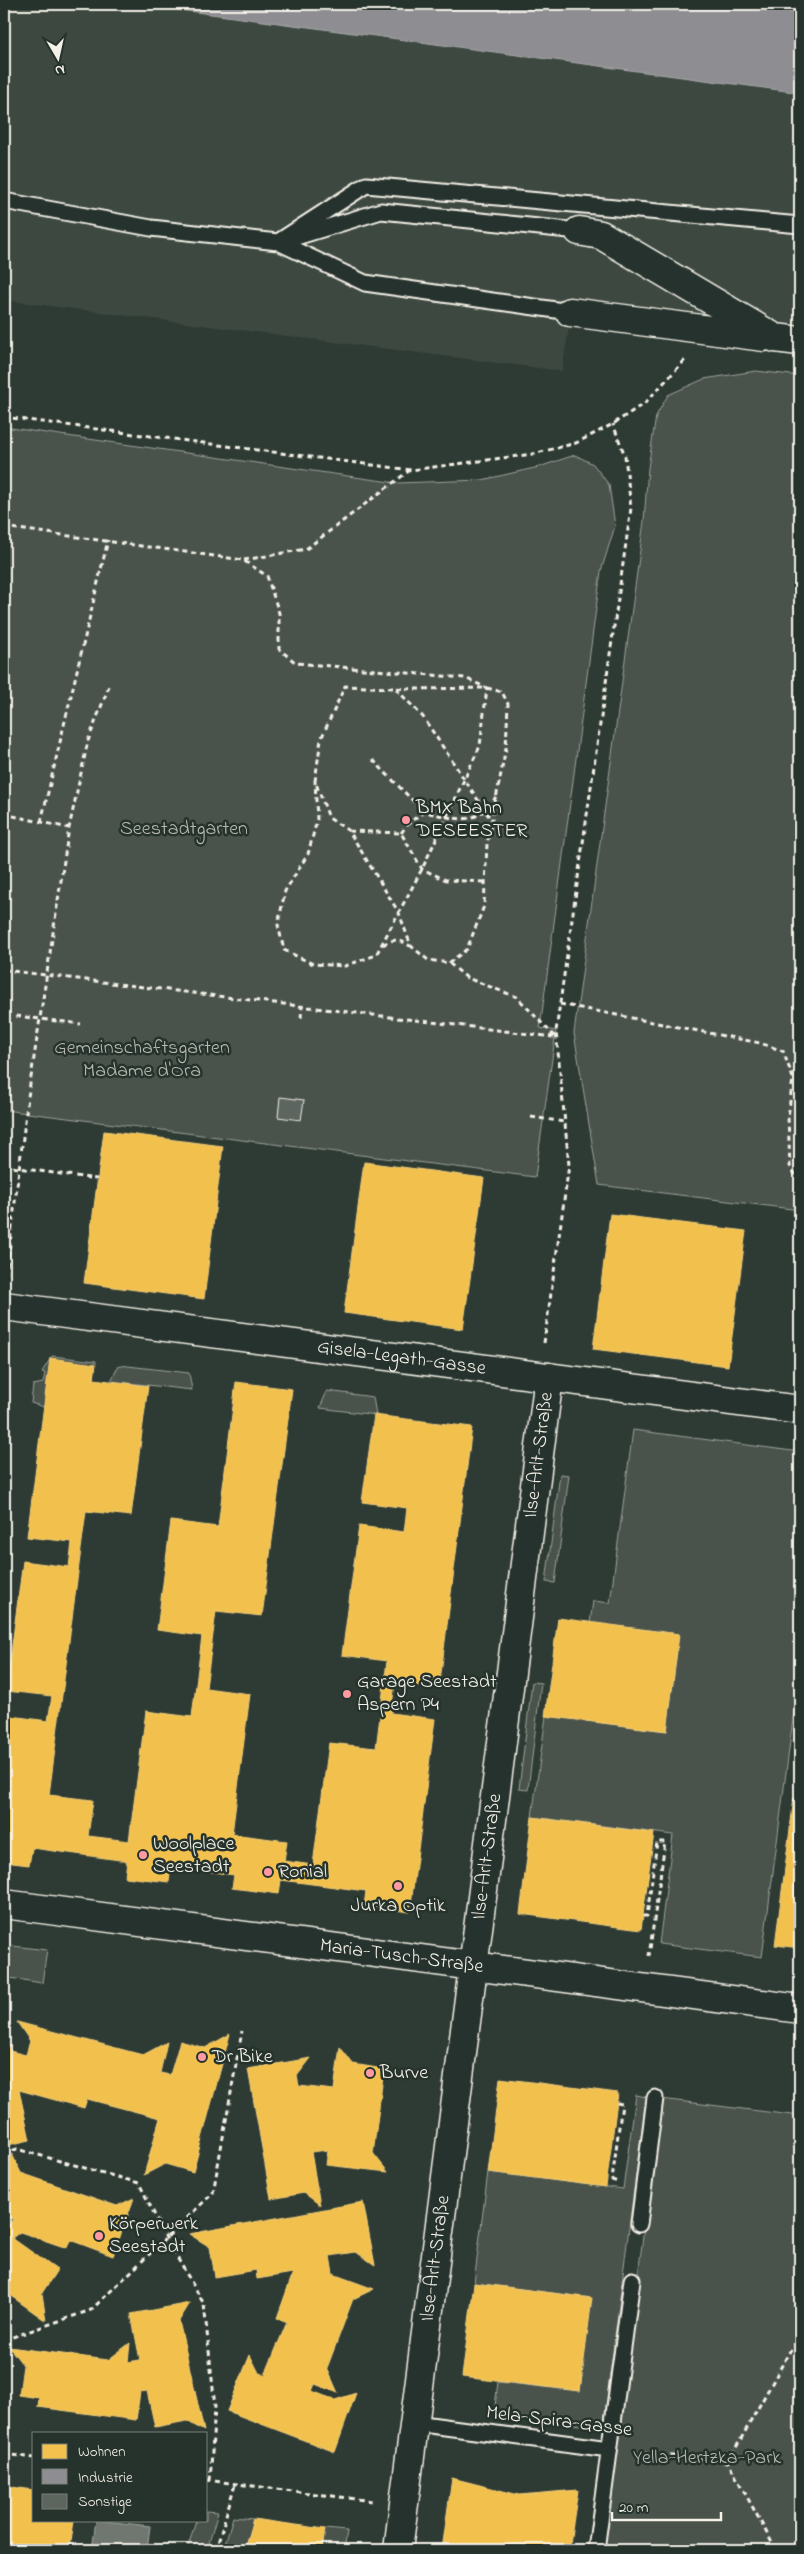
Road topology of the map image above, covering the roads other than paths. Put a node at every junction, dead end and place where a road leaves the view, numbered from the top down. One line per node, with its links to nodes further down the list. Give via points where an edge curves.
1 (4, 201): 4 (lane, via 151,228)
2 (800, 225): 4 (lane, via 366,186)
3 (579, 231): 4 (lane, via 382,211); 6 (street, via 601,235)
4 (278, 242): 5 (lane, via 365,283)
5 (570, 312): 6 (street)
6 (788, 340)
7 (4, 1294): 8 (street, Gisela-Legath-Gasse)
8 (548, 1377): 9 (street, Gisela-Legath-Gasse); 11 (street, Ilse-Arlt-Straße)
9 (800, 1410)
10 (4, 1904): 11 (street, Maria-Tusch-Straße)
11 (472, 1966): 12 (street, Maria-Tusch-Straße); 16 (street, Ilse-Arlt-Straße)
12 (800, 2009)
13 (655, 2098): 14 (lane)
14 (639, 2224)
15 (632, 2280): 17 (lane)
16 (415, 2422): 17 (lane, Mela-Spira-Gasse); 18 (street, Ilse-Arlt-Straße)
17 (609, 2449): 19 (lane)
18 (398, 2550)
19 (596, 2550)

